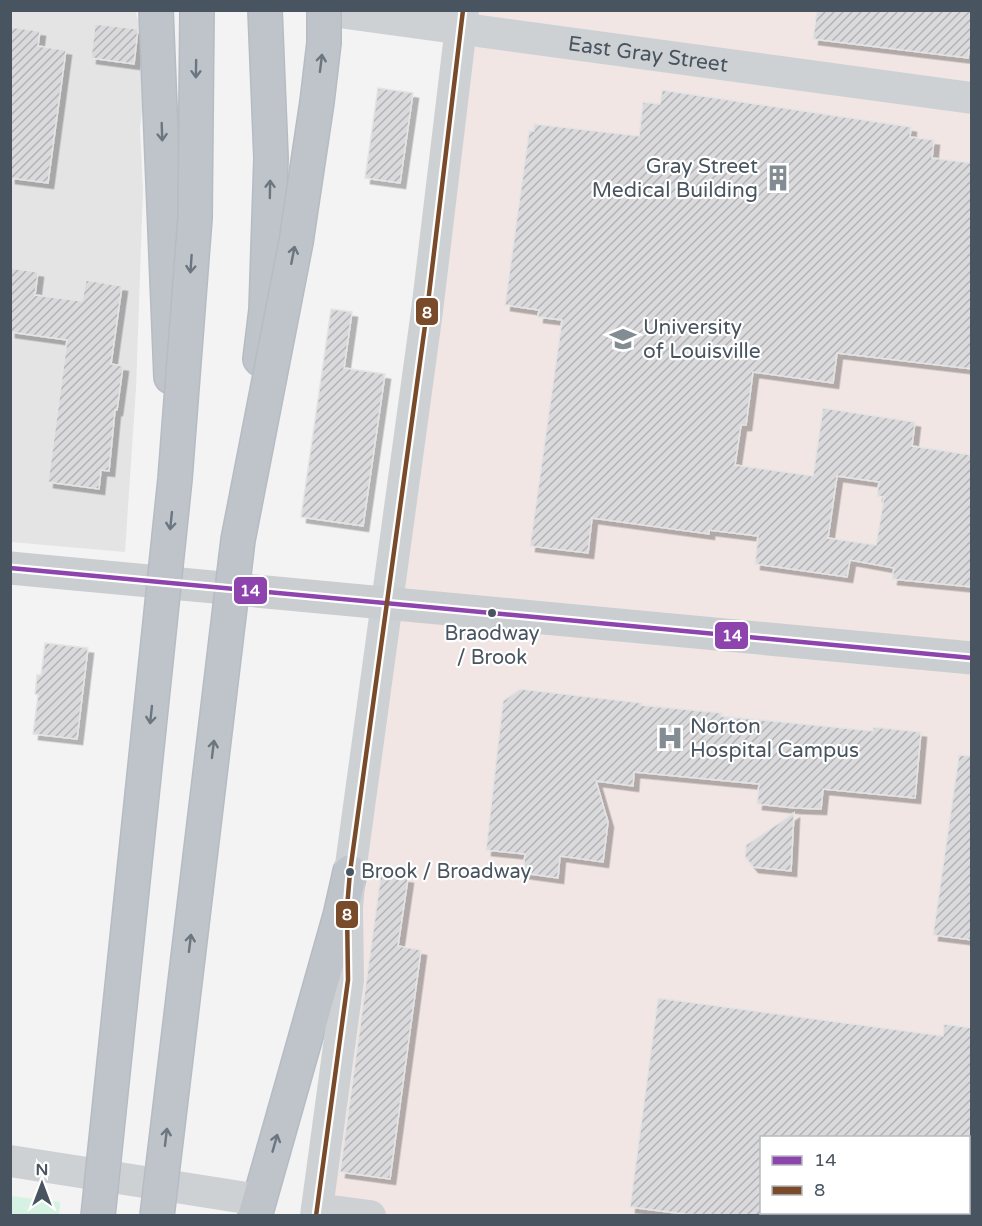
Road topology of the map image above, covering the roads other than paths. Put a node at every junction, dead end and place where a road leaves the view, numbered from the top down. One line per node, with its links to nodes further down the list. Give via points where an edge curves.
1 (156, 10): 7 (highway, one-way to 7, bridge)
2 (197, 10): 7 (highway, one-way to 7, bridge, via 195,218)
3 (265, 10): 8 (highway, one-way to 3, bridge, via 266,310 271,158)
4 (324, 10): 5 (street, East Gray Street); 8 (highway, one-way to 4, bridge, via 296,242 324,43)
5 (462, 20): 6 (street, East Gray Street); 10 (street)
6 (972, 98)
7 (175, 479): 16 (highway, one-way to 16, bridge)
8 (238, 540): 17 (highway, one-way to 8, bridge)
9 (10, 568): 10 (main road)
10 (386, 603): 11 (main road); 12 (street)
11 (972, 658)
12 (350, 872): 14 (highway, one-way to 12); 15 (street, via 348,980)
13 (10, 1161): 14 (street)
14 (257, 1208)
15 (316, 1212): 18 (street)
16 (98, 1215)
17 (157, 1215)
18 (370, 1215)

